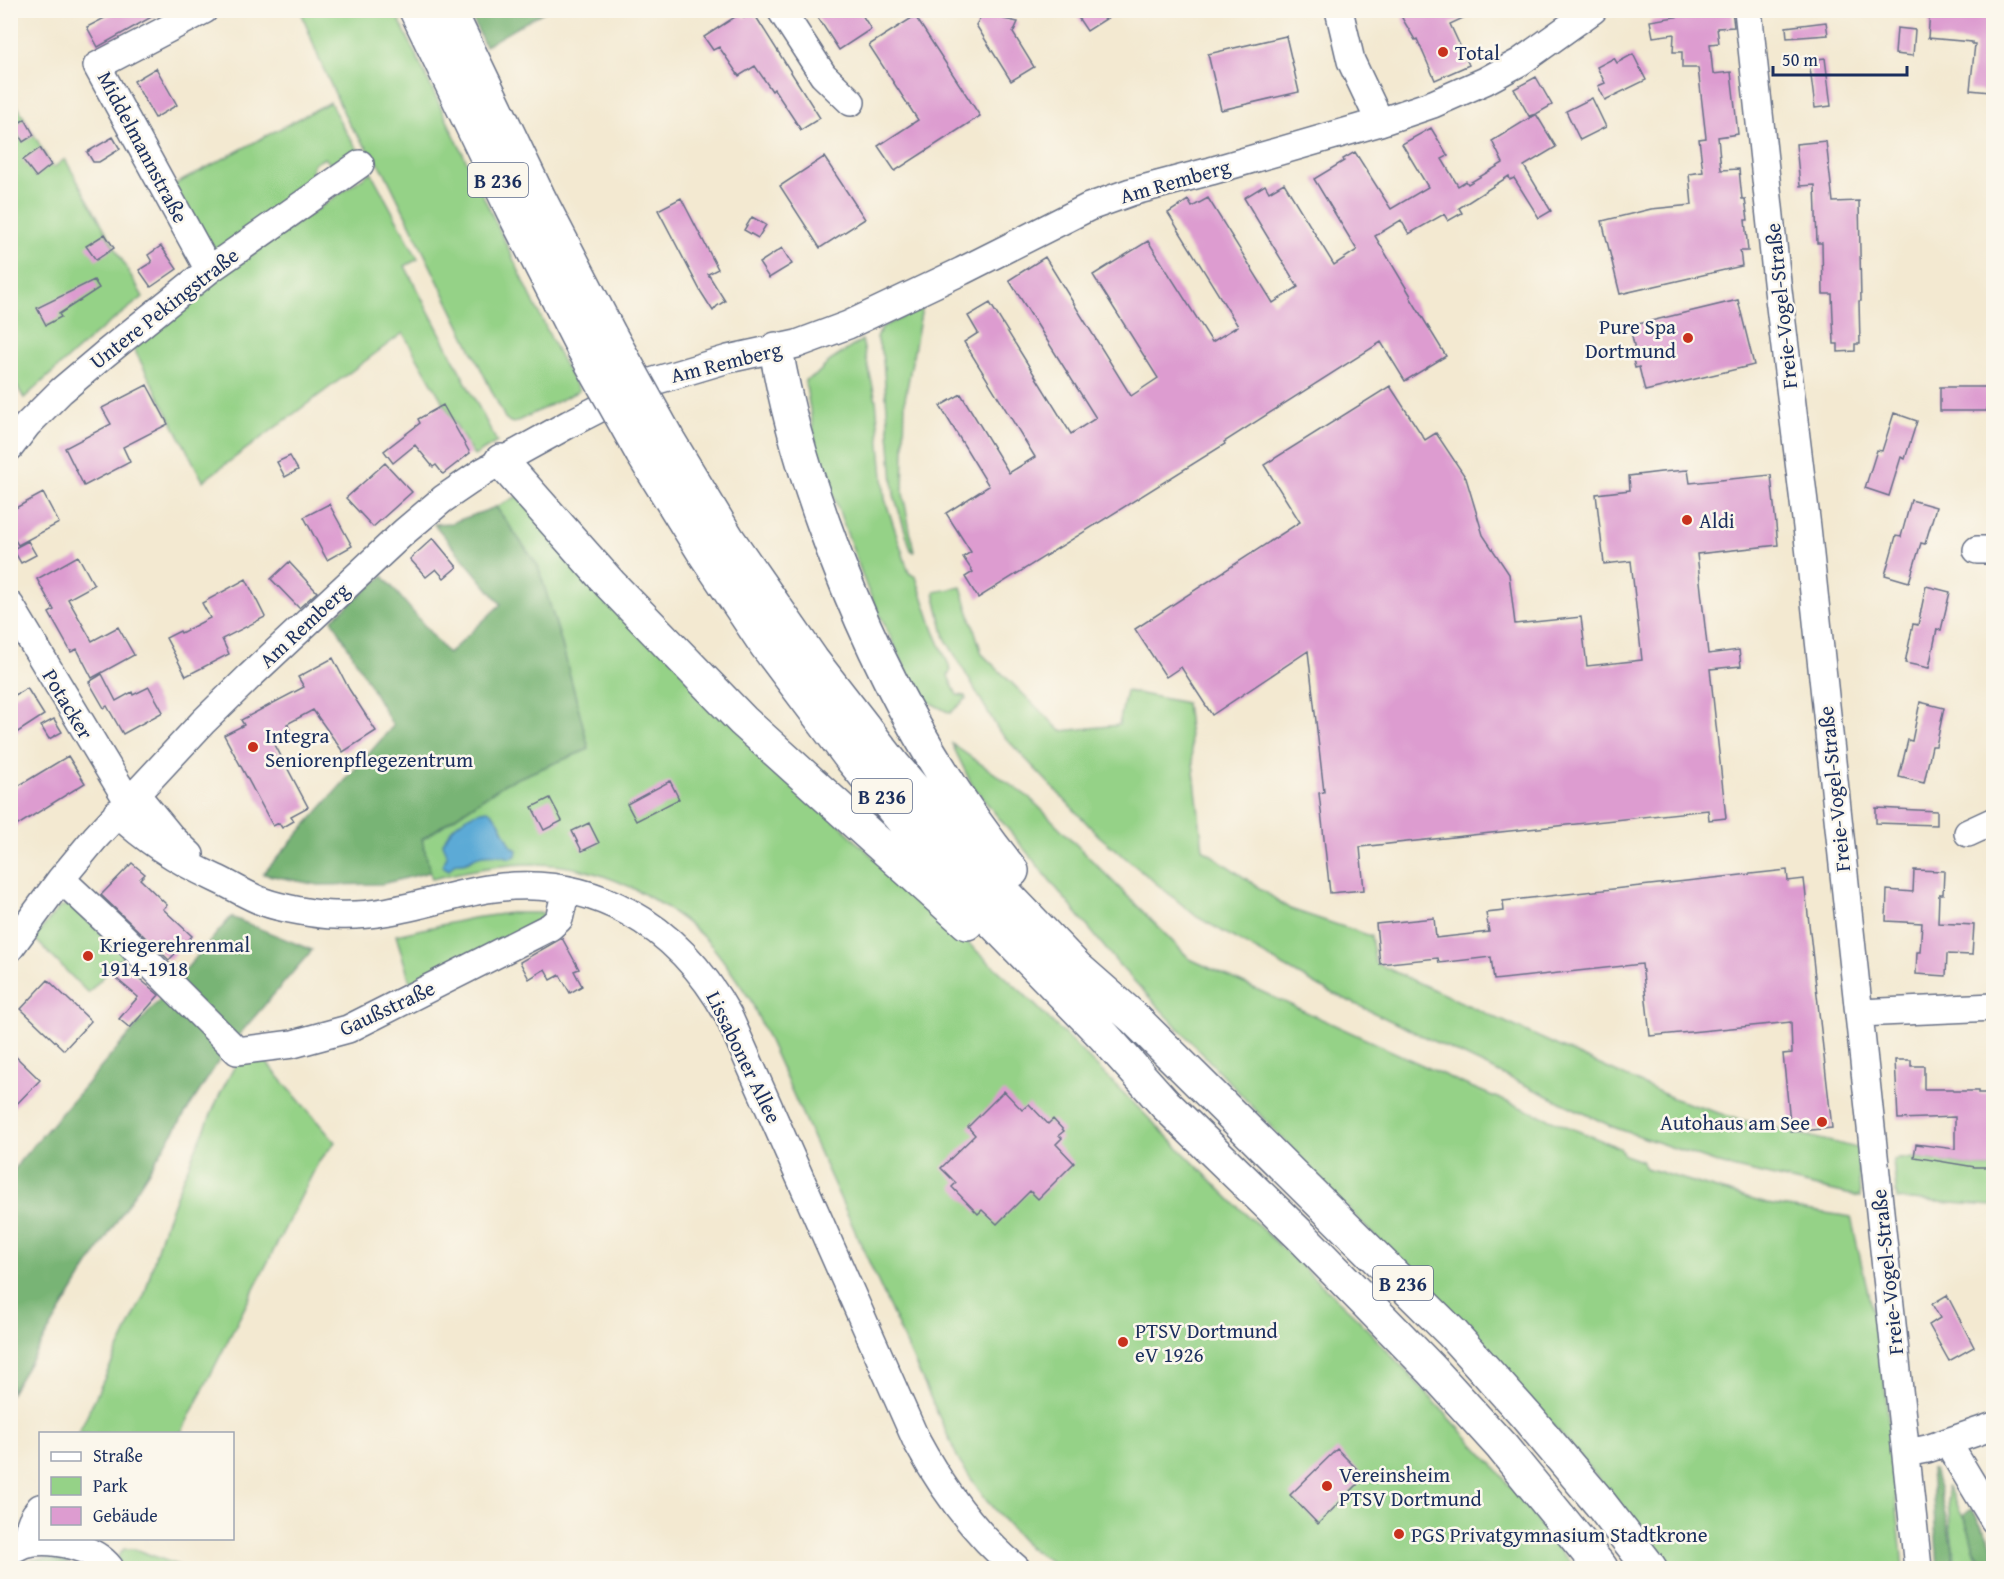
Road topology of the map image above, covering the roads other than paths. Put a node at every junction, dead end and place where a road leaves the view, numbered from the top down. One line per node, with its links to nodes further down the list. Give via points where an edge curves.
1 (204, 10): 11 (street, Middelmannstraße, via 97,66)
2 (416, 10): 12 (highway, B 236, via 513,211)
3 (449, 10): 12 (highway, B 236, via 539,198)
4 (781, 10): 8 (street, via 823,75)
5 (1339, 10): 9 (street, via 1351,60)
6 (1593, 10): 9 (street, Am Remberg, via 1536,52 1485,81)
7 (1748, 10): 25 (street, Freie-Vogel-Straße)
8 (852, 102)
9 (1380, 122): 13 (street, Am Remberg, via 1089,207 848,325)
10 (360, 164): 11 (street, Untere Pekingstraße, via 324,175)
11 (209, 270): 15 (street, Untere Pekingstraße, via 62,391)
12 (597, 343): 14 (highway, B 236, bridge)
13 (776, 349): 16 (street, Am Remberg, via 651,382); 26 (highway, via 797,445 821,517 850,596 902,703 961,803 988,840 1094,964)
14 (655, 445): 26 (highway, B 236, via 895,767 1000,888 1077,968); 27 (highway, B 236, via 729,592 850,757 988,917)
15 (10, 447)
16 (501, 461): 18 (street, Am Remberg, via 443,499 404,532 250,676); 27 (highway, via 610,584 742,721 938,895 1094,1046)
17 (10, 605): 18 (street, Potacker)
18 (126, 803): 21 (street, Am Remberg); 22 (street, Lissaboner Allee, via 135,831 171,856 264,902 334,915 400,910 489,889 519,886)
19 (1994, 821): 20 (street)
20 (1968, 833)
21 (61, 879): 22 (street, Gaußstraße, via 237,1051 292,1044 348,1029 550,927 559,919); 23 (street, Am Remberg)
22 (566, 890): 35 (street, Lissaboner Allee, via 604,900 658,930 683,952 715,992 917,1442 957,1507)
23 (10, 948)
24 (1994, 1008): 25 (street)
25 (1859, 1013): 30 (street, Freie-Vogel-Straße)
26 (1134, 1018): 37 (highway, B 236, via 1452,1333 1599,1502)
27 (1166, 1104): 36 (highway, B 236, via 1417,1354 1502,1447)
28 (1994, 1426): 29 (street)
29 (1947, 1442): 30 (street); 32 (street)
30 (1907, 1453): 38 (street, Freie-Vogel-Straße)
31 (39, 1509): 33 (street)
32 (1994, 1521)
33 (19, 1547): 34 (street, via 47,1542)
34 (106, 1556)
35 (1016, 1569)
36 (1601, 1569)
37 (1650, 1569)
38 (1918, 1569)

